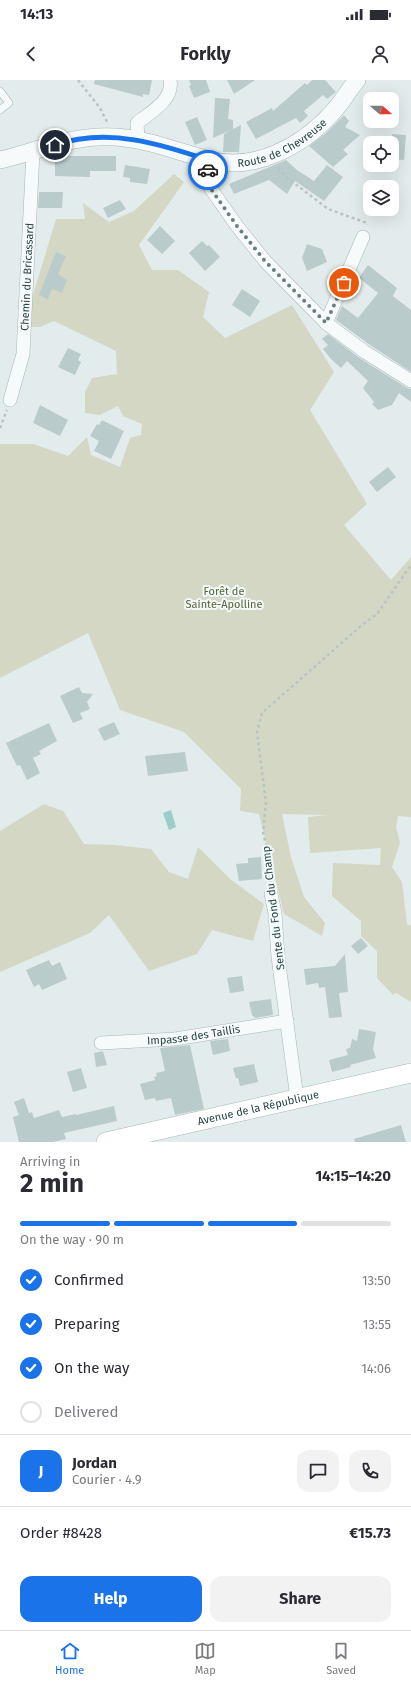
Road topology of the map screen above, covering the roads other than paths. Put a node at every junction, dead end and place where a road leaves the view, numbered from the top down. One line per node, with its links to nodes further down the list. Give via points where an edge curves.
1 (170, 80): 5 (street, via 166,100 137,122)
2 (357, 80): 8 (street, Route de Chevreuse, via 332,114 304,138 268,157 250,162)
3 (0, 91): 4 (lane, via 9,103)
4 (0, 110)
5 (138, 140): 6 (street, Route de Chevreuse, via 115,137 77,139); 8 (street, Route de Chevreuse)
6 (33, 152): 7 (street, Route de Chevreuse); 12 (street, Chemin du Bricassard, via 23,354)
7 (0, 160)
8 (211, 161): 10 (street, via 207,176 215,195 265,261)
9 (363, 237): 10 (street)
10 (326, 323): 11 (street)
11 (411, 381)
12 (10, 400)
13 (271, 894): 14 (street, Sente du Fond du Champ)
14 (287, 1021): 15 (street, Impasse des Taillis, via 175,1039); 17 (street, Sente du Fond du Champ)
15 (100, 1043)
16 (411, 1073): 17 (main road, Avenue de la République)
17 (297, 1098): 18 (main road, Avenue de la République)
18 (149, 1137): 19 (main road, Avenue de la République)
19 (106, 1142)

